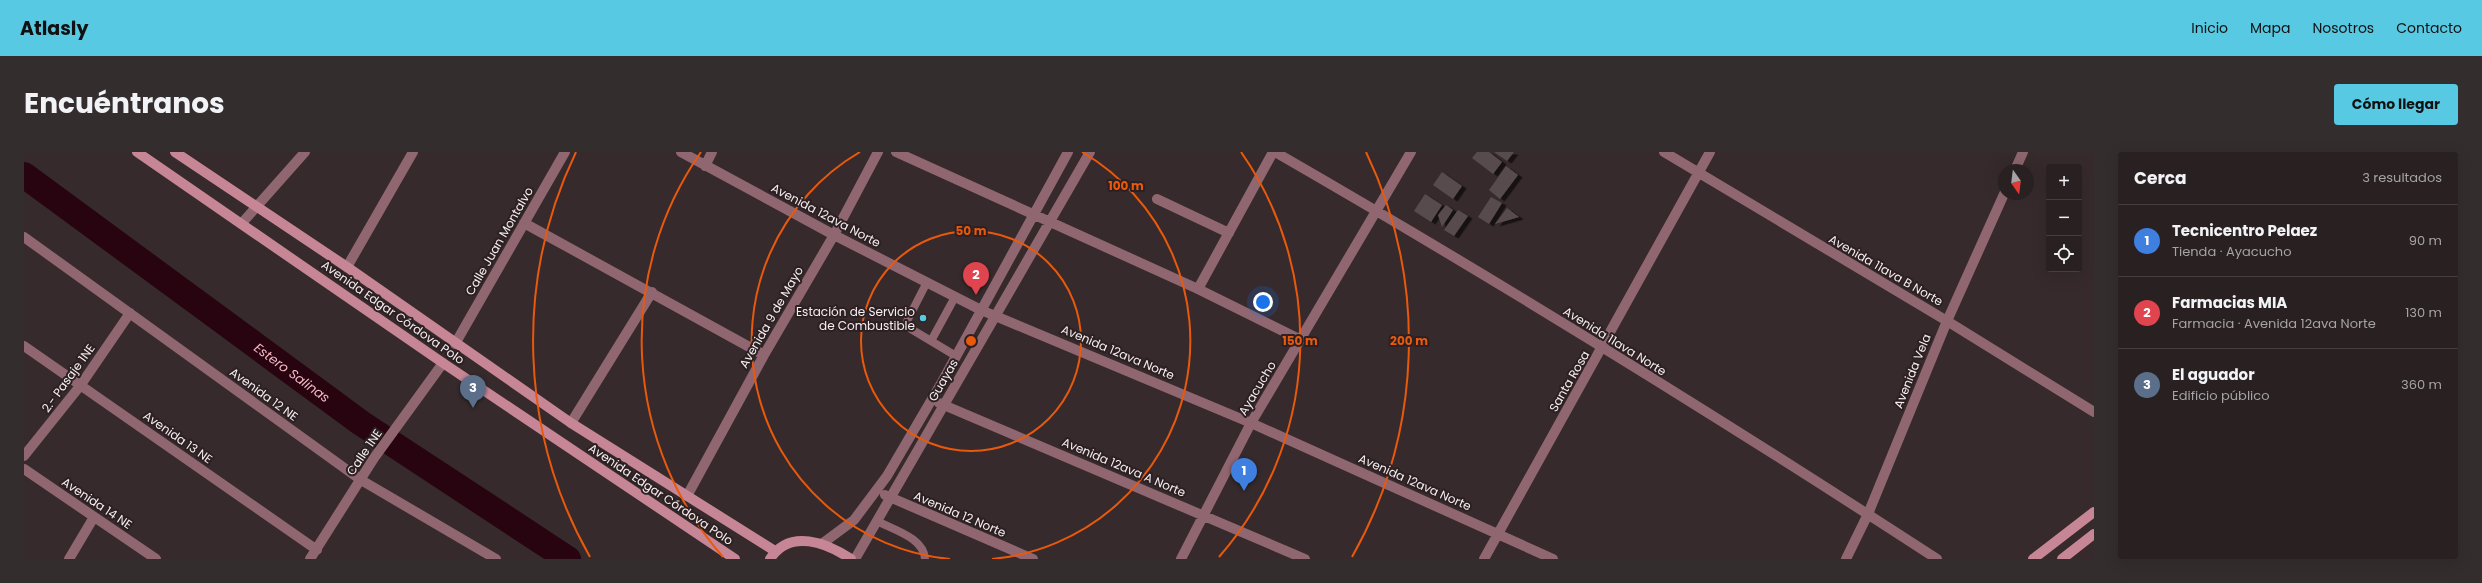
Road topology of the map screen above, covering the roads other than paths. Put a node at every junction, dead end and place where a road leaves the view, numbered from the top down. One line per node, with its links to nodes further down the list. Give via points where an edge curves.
1 (137, 152): 26 (main road, Avenida Edgar Córdova Polo)
2 (175, 152): 22 (main road, Avenida Edgar Córdova Polo)
3 (305, 152): 22 (street)
4 (413, 152): 31 (street)
5 (565, 152): 27 (street, Calle Juan Montalvo)
6 (681, 152): 18 (street, Avenida 12ava Norte)
7 (712, 152): 18 (street)
8 (878, 152): 29 (street, Avenida 9 de Mayo)
9 (896, 152): 24 (street)
10 (1068, 152): 24 (street, Guayas)
11 (1090, 152): 25 (street, Guayas)
12 (1274, 152): 23 (street, Avenida 11ava Norte); 28 (street)
13 (1411, 152): 23 (street, Ayacucho)
14 (1664, 152): 19 (street, Avenida 11ava B Norte)
15 (1710, 152): 19 (street, Santa Rosa)
16 (2024, 152): 17 (street)
17 (2018, 164)
18 (705, 166): 29 (street, Avenida 12ava Norte)
19 (1697, 174): 39 (street, Avenida 11ava B Norte); 44 (street, Santa Rosa)
20 (1157, 200): 28 (street)
21 (2001, 200): 39 (street, Avenida Vela)
22 (257, 206): 26 (street); 31 (main road, Avenida Edgar Córdova Polo)
23 (1378, 211): 40 (street, Ayacucho); 44 (street, Avenida 11ava Norte)
24 (1034, 213): 25 (street); 36 (street, Guayas)
25 (1049, 220): 33 (street); 38 (street, Guayas)
26 (242, 223): 47 (main road, Avenida Edgar Córdova Polo)
27 (524, 223): 34 (street); 42 (street, Calle Juan Montalvo)
28 (1229, 232): 33 (street)
29 (834, 235): 32 (street, Avenida 12ava Norte); 45 (street, Avenida 9 de Mayo)
30 (24, 237): 37 (street, Avenida 12 NE)
31 (347, 267): 42 (main road, Avenida Edgar Córdova Polo)
32 (927, 282): 35 (street, Avenida 12ava Norte); 41 (lane, via 907,321 912,329)
33 (1198, 289): 40 (street)
34 (652, 292): 45 (street); 52 (street)
35 (955, 297): 36 (street, Avenida 12ava Norte); 41 (lane)
36 (981, 310): 38 (street, Avenida 12ava Norte); 46 (street, Guayas)
37 (130, 313): 48 (street, 2.- Pasaje 1NE); 56 (street, Avenida 12 NE)
38 (996, 315): 50 (street, Guayas); 53 (street, Avenida 12ava Norte)
39 (1947, 321): 51 (street, Avenida 11ava B Norte); 61 (street, Avenida Vela)
40 (1301, 340): 53 (street, Ayacucho)
41 (931, 341): 46 (lane)
42 (455, 344): 52 (main road, Avenida Edgar Córdova Polo)
43 (24, 346): 48 (street, Avenida 13 NE)
44 (1602, 348): 61 (street, Avenida 11ava Norte); 65 (street, Santa Rosa)
45 (764, 354): 58 (street, Avenida 9 de Mayo)
46 (956, 356): 49 (street, Guayas)
47 (443, 363): 56 (street, Calle 1NE); 74 (main road, Avenida Edgar Córdova Polo)
48 (80, 386): 54 (street, 2.- Pasaje 1NE); 68 (street, Avenida 13 NE)
49 (933, 398): 50 (street, Avenida 12ava A Norte); 57 (street, Guayas)
50 (944, 406): 59 (street, Guayas); 62 (street, Avenida 12ava A Norte)
51 (2094, 412)
52 (571, 423): 58 (main road, Avenida Edgar Córdova Polo)
53 (1251, 423): 62 (street, Ayacucho); 65 (street, Avenida 12ava Norte)
54 (24, 456)
55 (24, 469): 63 (street, Avenida 14 NE)
56 (361, 480): 68 (street, Calle 1NE); 73 (street, Avenida 12 NE)
57 (878, 491): 59 (street, Avenida 12 Norte); 67 (street, Guayas, via 854,520)
58 (687, 496): 69 (main road, Avenida Edgar Córdova Polo)
59 (891, 498): 64 (street, Guayas); 78 (street, Avenida 12 Norte)
60 (2094, 512): 85 (main road)
61 (1868, 514): 83 (street, Avenida Vela); 84 (street, Avenida 11ava Norte)
62 (1204, 515): 79 (street, Ayacucho); 80 (street, Avenida 12ava A Norte)
63 (94, 517): 70 (street); 71 (street, Avenida 14 NE)
64 (877, 521): 76 (street, Guayas); 77 (lane, via 918,543 925,550)
65 (1498, 533): 81 (street, Santa Rosa); 82 (street, Avenida 12ava Norte)
66 (2094, 534): 86 (main road)
67 (823, 543): 69 (main road, via 802,541); 75 (main road)
68 (316, 550): 72 (street, Calle 1NE)
69 (773, 555)
70 (69, 559)
71 (156, 559)
72 (310, 559)
73 (496, 559)
74 (735, 559)
75 (851, 559)
76 (855, 559)
77 (925, 559)
78 (1032, 559)
79 (1181, 559)
80 (1305, 559)
81 (1484, 559)
82 (1553, 559)
83 (1846, 559)
84 (1937, 559)
85 (2033, 559)
86 (2062, 559)

